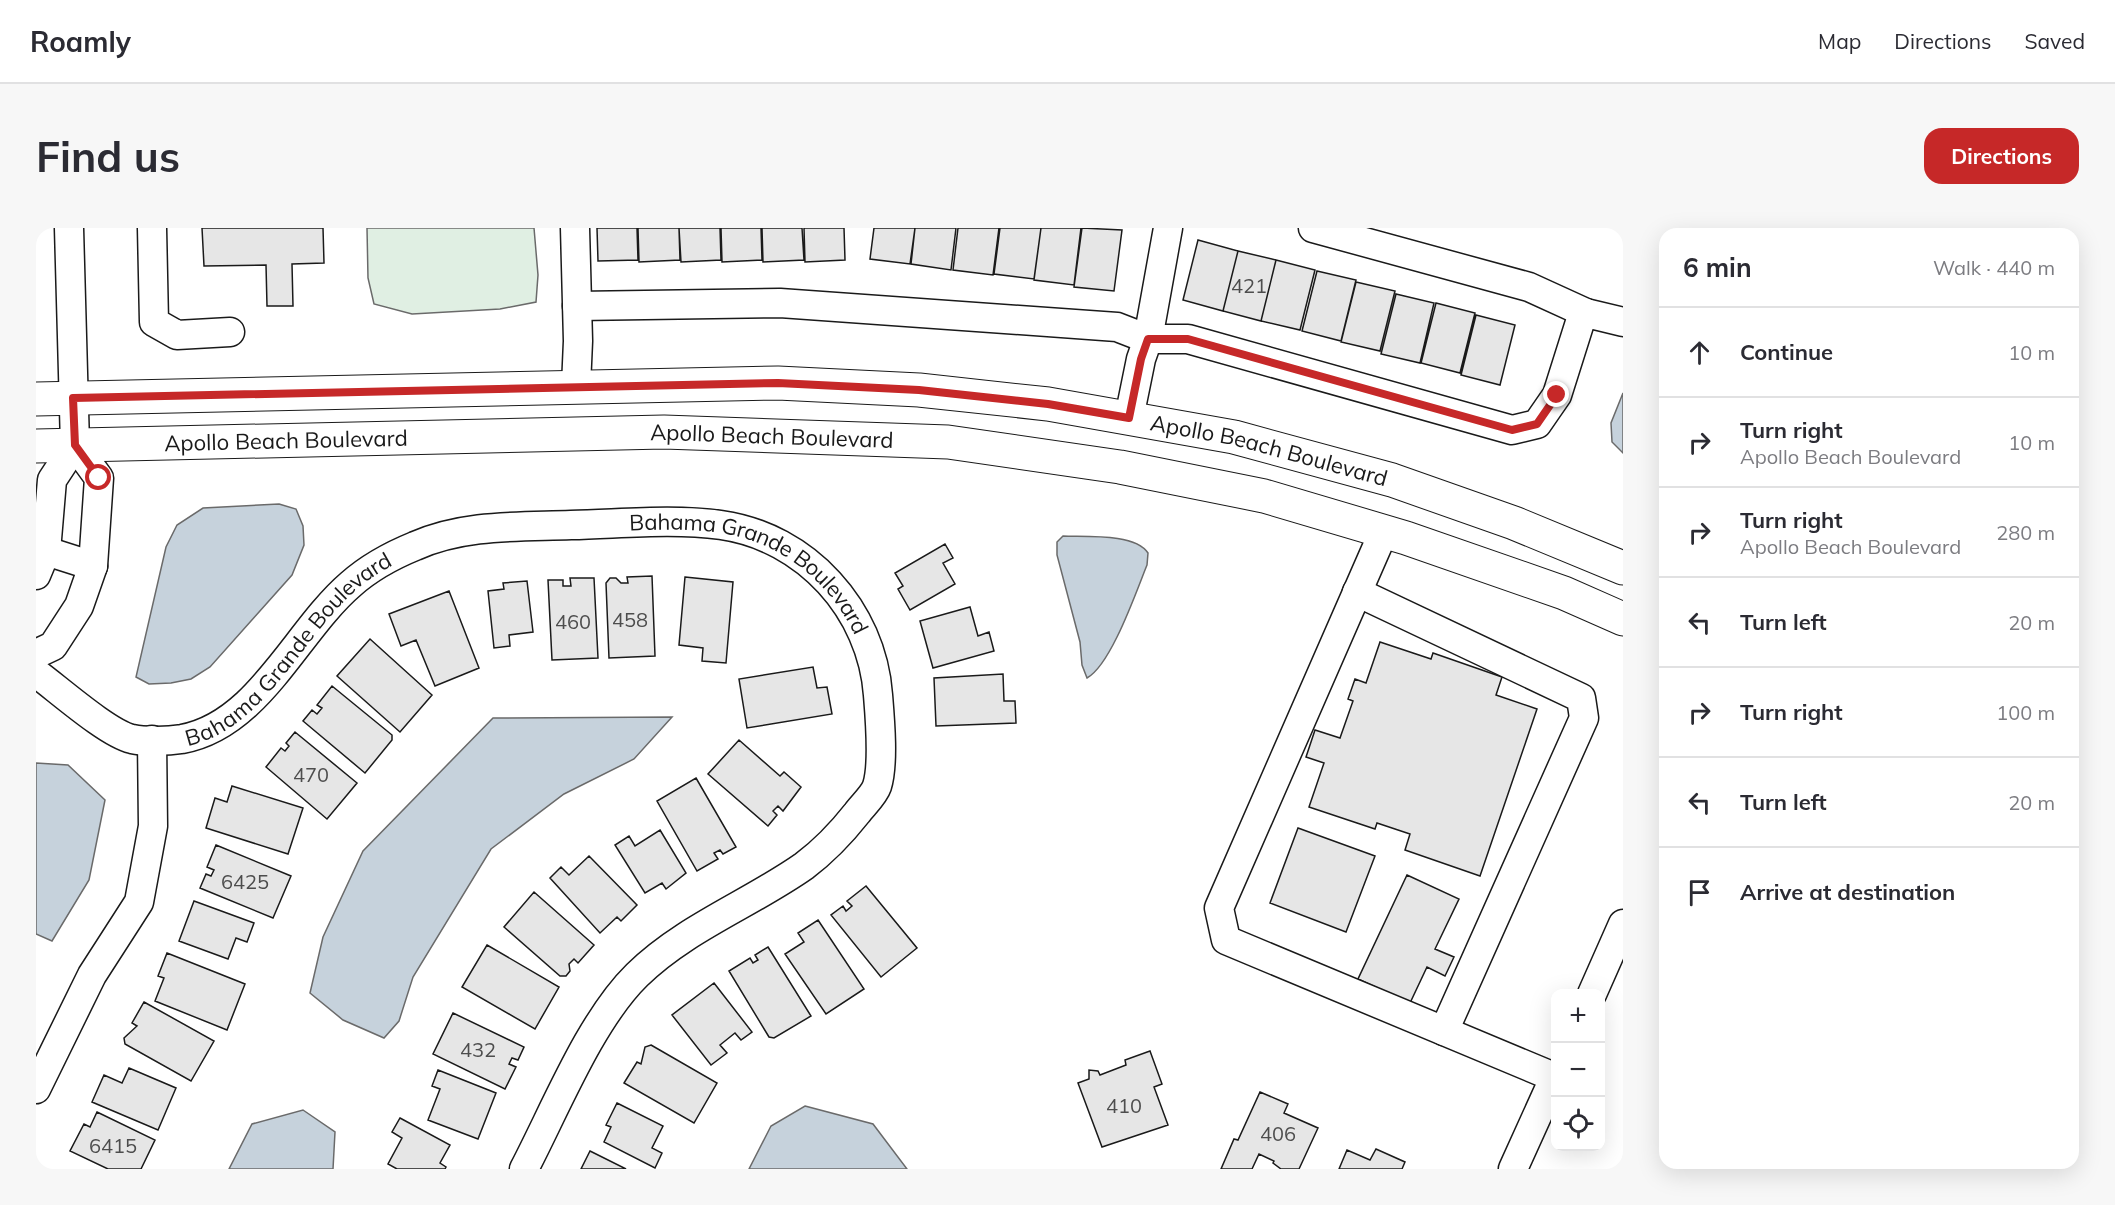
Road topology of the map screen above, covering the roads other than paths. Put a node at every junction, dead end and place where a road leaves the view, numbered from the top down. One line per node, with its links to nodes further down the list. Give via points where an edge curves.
1 (69, 228): 12 (street)
2 (152, 228): 9 (street, via 154,322 177,335)
3 (575, 228): 6 (street)
4 (1168, 228): 10 (street)
5 (1313, 228): 7 (street, via 1529,286)
6 (578, 306): 10 (street, via 780,303 1117,327); 11 (street)
7 (1586, 312): 8 (street); 10 (street, via 1557,395 1537,424 1512,430 1188,339)
8 (1623, 322)
9 (230, 332)
10 (1148, 339): 14 (street)
11 (576, 386): 12 (main road, Apollo Beach Boulevard); 14 (main road, Apollo Beach Boulevard, via 778,383 919,390 1048,404)
12 (73, 398): 13 (main road, Apollo Beach Boulevard); 15 (street)
13 (36, 399)
14 (1129, 418): 20 (main road, Apollo Beach Boulevard, via 1234,437 1392,480 1514,523)
15 (75, 445): 16 (main road, Apollo Beach Boulevard); 17 (main road, Apollo Beach Boulevard, via 664,432 948,442 1120,466 1264,496); 18 (street, via 52,480); 19 (street, via 99,478)
16 (36, 446)
17 (1384, 531): 21 (street); 22 (main road, Apollo Beach Boulevard, via 1564,593)
18 (41, 563): 19 (street)
19 (93, 566): 23 (street, via 74,614 53,646)
20 (1623, 568)
21 (1357, 592): 28 (street, via 1581,698 1584,718); 28 (street, via 1219,908 1226,940)
22 (1623, 619)
23 (36, 654)
24 (36, 673): 25 (street, Bahama Grande Boulevard, via 130,739)
25 (152, 740): 31 (street, via 153,826 139,902 92,975); 32 (street, Bahama Grande Boulevard, via 181,739 215,728 247,705 350,585 417,544 457,532 669,522 722,525 763,535 804,559 836,588 858,622 876,669 881,732 877,788 840,834 806,865 676,942 636,975 603,1016)
26 (1623, 924): 27 (street)
27 (1594, 989)
28 (1444, 1031): 29 (street)
29 (1551, 1074)
30 (1551, 1085): 33 (street)
31 (36, 1089)
32 (524, 1169)
33 (1513, 1169)

